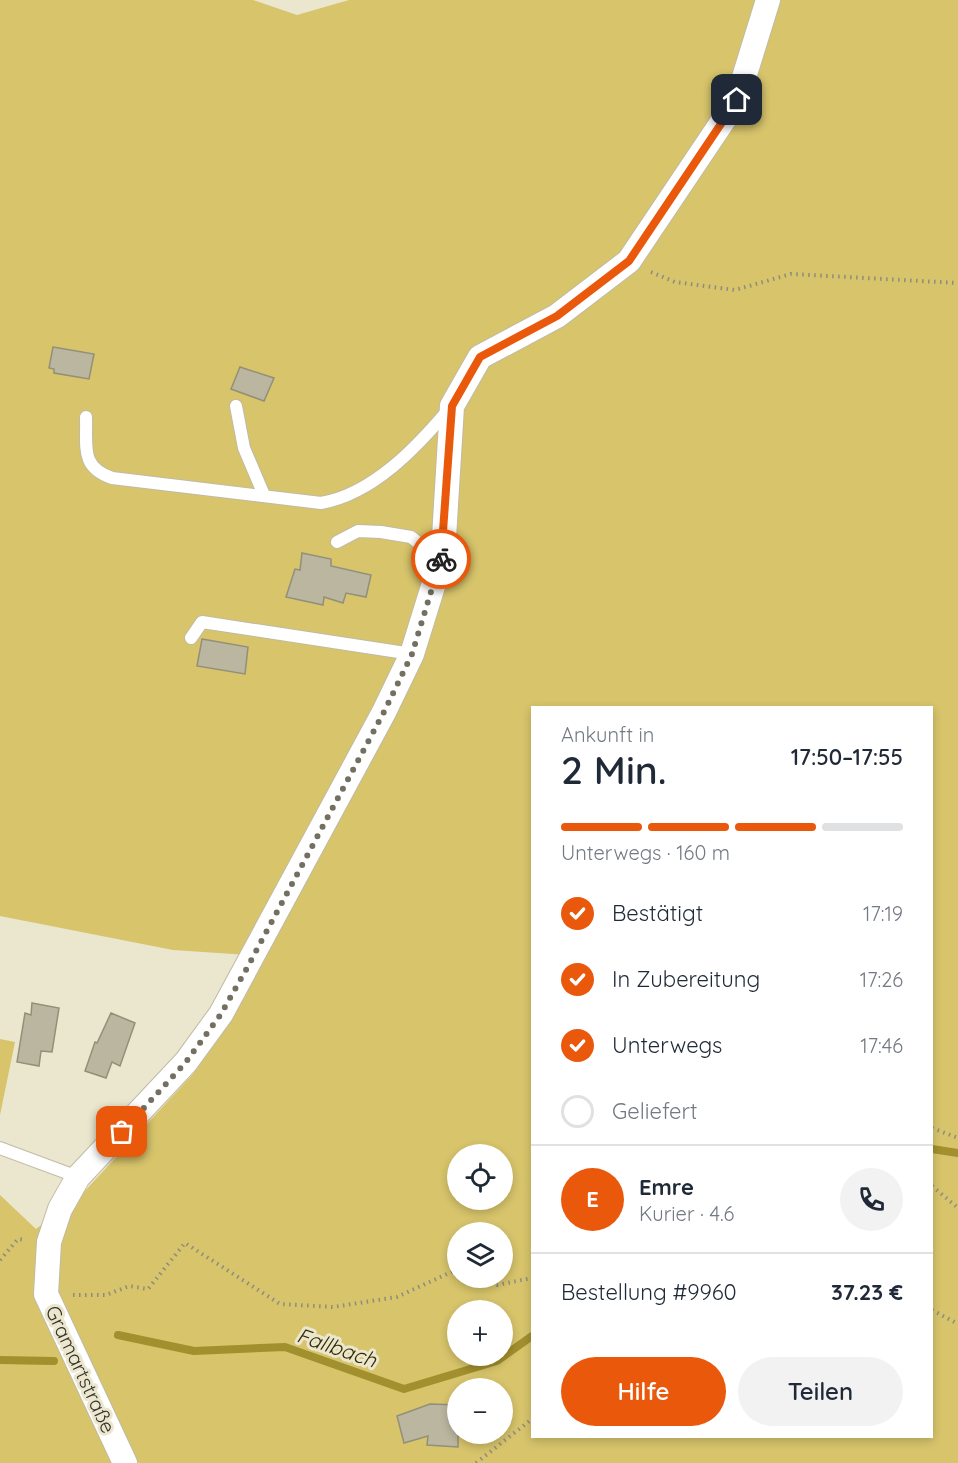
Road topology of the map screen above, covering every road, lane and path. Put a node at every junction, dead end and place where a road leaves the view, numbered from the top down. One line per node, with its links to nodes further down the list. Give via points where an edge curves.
1 (768, 0): 2 (street, Gramartstraße, via 737,100)
2 (629, 261): 3 (path, via 675,282 735,290 791,274); 5 (street, Gramartstraße, via 557,316 480,357)
3 (958, 283)
4 (236, 406): 7 (lane, via 240,433)
5 (452, 406): 7 (lane, via 422,442 348,496 321,503); 9 (street, Gramartstraße)
6 (86, 417): 7 (lane, via 87,459 101,474)
7 (264, 495)
8 (337, 542): 9 (lane, via 358,531 381,532 411,537 426,549)
9 (443, 555): 11 (street, Gramartstraße)
10 (191, 638): 11 (lane, via 202,622)
11 (412, 654): 15 (street, Gramartstraße, via 324,827 221,1014 186,1062)
12 (933, 1128): 13 (path)
13 (958, 1138)
14 (0, 1148): 15 (lane)
15 (78, 1177): 21 (street, Gramartstraße, via 60,1209 49,1242)
16 (933, 1187): 17 (path)
17 (958, 1208)
18 (447, 1274): 21 (path, via 397,1297 333,1307 280,1304 185,1243 148,1289 129,1286 106,1295)
19 (531, 1278): 20 (path)
20 (513, 1282)
21 (46, 1294): 25 (street, Gramartstraße)
22 (933, 1311): 23 (path)
23 (958, 1324)
24 (531, 1420): 26 (path)
25 (125, 1463)
26 (476, 1463)

